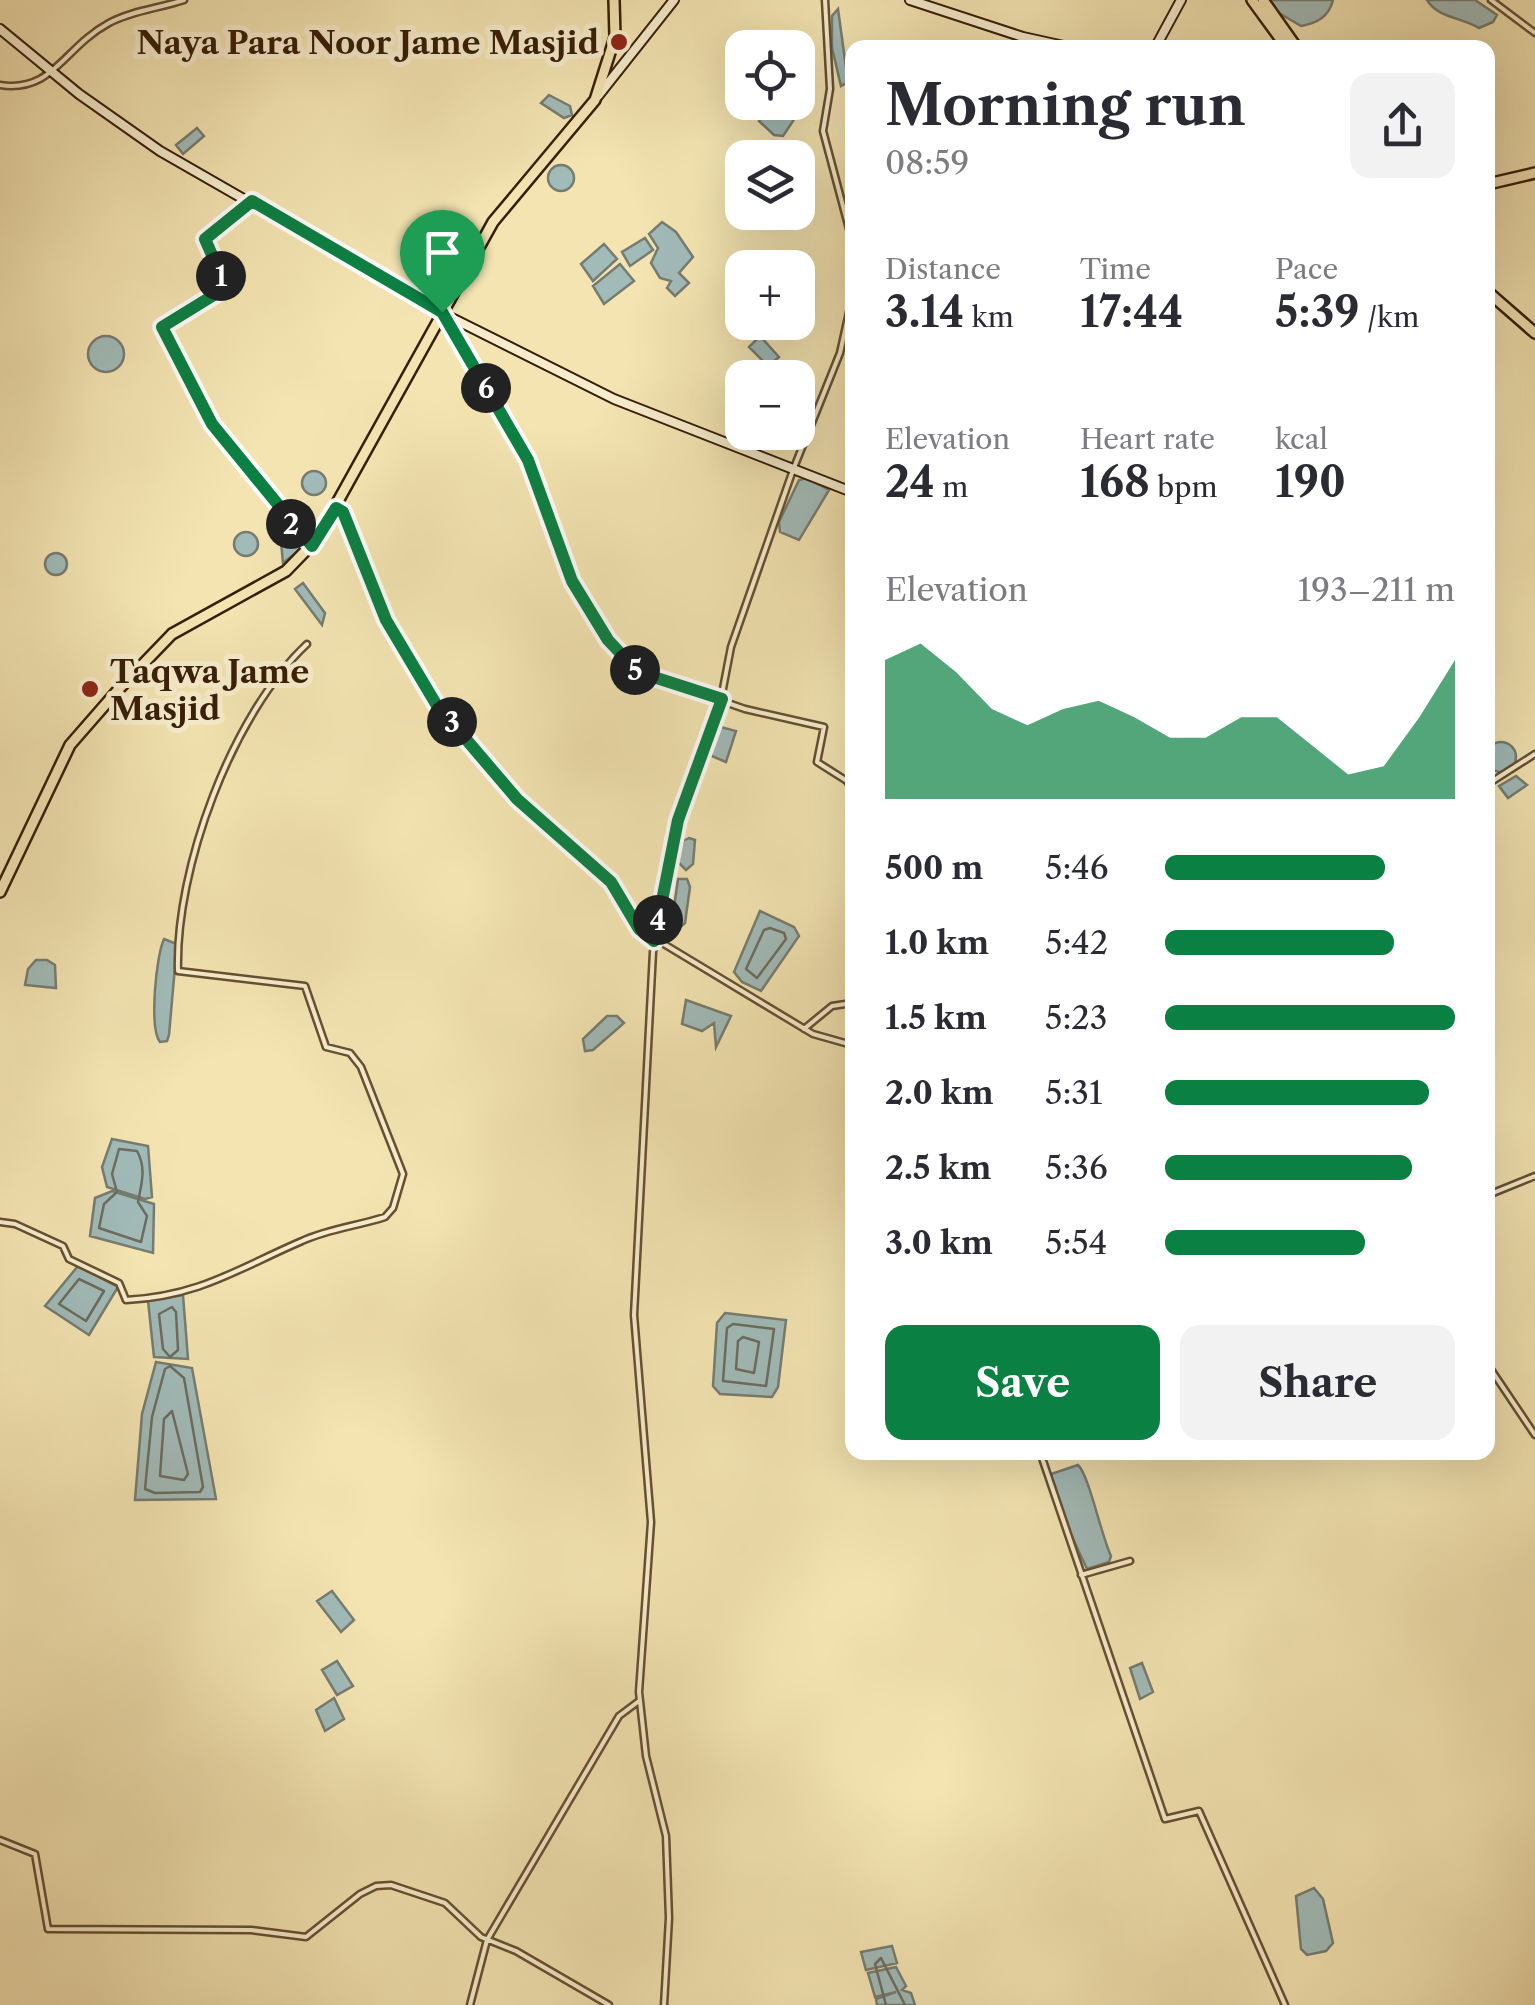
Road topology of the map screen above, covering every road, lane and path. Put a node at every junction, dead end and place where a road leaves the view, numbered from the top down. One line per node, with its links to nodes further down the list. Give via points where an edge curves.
1 (184, 0): 17 (street, via 110,23)
2 (614, 0): 19 (main road, via 615,38)
3 (674, 0): 19 (street)
4 (825, 0): 23 (street, via 830,88 823,131)
5 (910, 0): 13 (street)
6 (1181, 0): 14 (street)
7 (1252, 0): 12 (main road)
8 (1264, 0): 12 (main road)
9 (1491, 0): 11 (street)
10 (0, 29): 17 (street)
11 (1535, 33)
12 (1282, 34): 15 (main road); 16 (main road)
13 (1037, 40)
14 (1158, 40)
15 (1284, 40)
16 (1288, 40)
17 (51, 68): 18 (street, via 26,89); 22 (street, via 160,151)
18 (0, 85)
19 (595, 100): 25 (main road, via 493,222)
20 (1535, 170): 21 (main road)
21 (1495, 179)
22 (252, 201): 25 (street); 31 (street, via 205,239 222,290 162,327 212,424)
23 (845, 214)
24 (1495, 298): 27 (main road)
25 (442, 312): 28 (street, via 614,399); 30 (main road); 33 (street, via 528,460 572,581 608,640 638,672)
26 (845, 331): 28 (street)
27 (1535, 333)
28 (793, 470): 29 (street); 33 (street, via 747,596)
29 (845, 489)
30 (336, 508): 31 (main road); 38 (street, via 346,515 386,620 436,704 517,799 611,882 639,929)
31 (312, 546): 37 (main road, via 280,574 172,634 118,690 70,745)
32 (307, 644): 44 (street, via 276,676 214,797 188,875 178,971 305,986 326,1047 350,1053 361,1067 402,1174 393,1208 385,1217 304,1240 216,1284 126,1300 119,1283 69,1259 63,1246)
33 (722, 699): 35 (street, via 824,727 817,762); 38 (street, via 678,820)
34 (1535, 754): 36 (street)
35 (845, 779)
36 (1495, 780)
37 (0, 892)
38 (654, 941): 40 (street); 50 (street, via 635,1245 634,1316 652,1522)
39 (845, 1004): 40 (street)
40 (804, 1028): 41 (street)
41 (845, 1043)
42 (1535, 1176): 43 (street)
43 (1495, 1191)
44 (0, 1222)
45 (1495, 1375): 46 (street)
46 (1535, 1435)
47 (1043, 1460): 49 (street)
48 (1130, 1561): 49 (street)
49 (1080, 1575): 56 (street, via 1164,1818 1199,1811)
50 (639, 1701): 52 (street, via 619,1716); 55 (street, via 666,1836)
51 (0, 1840): 52 (street, via 35,1854 48,1929 251,1930 306,1937 360,1894 391,1885 445,1903)
52 (488, 1940): 53 (street); 54 (street)
53 (470, 2005)
54 (610, 2005)
55 (664, 2005)
56 (1285, 2005)

